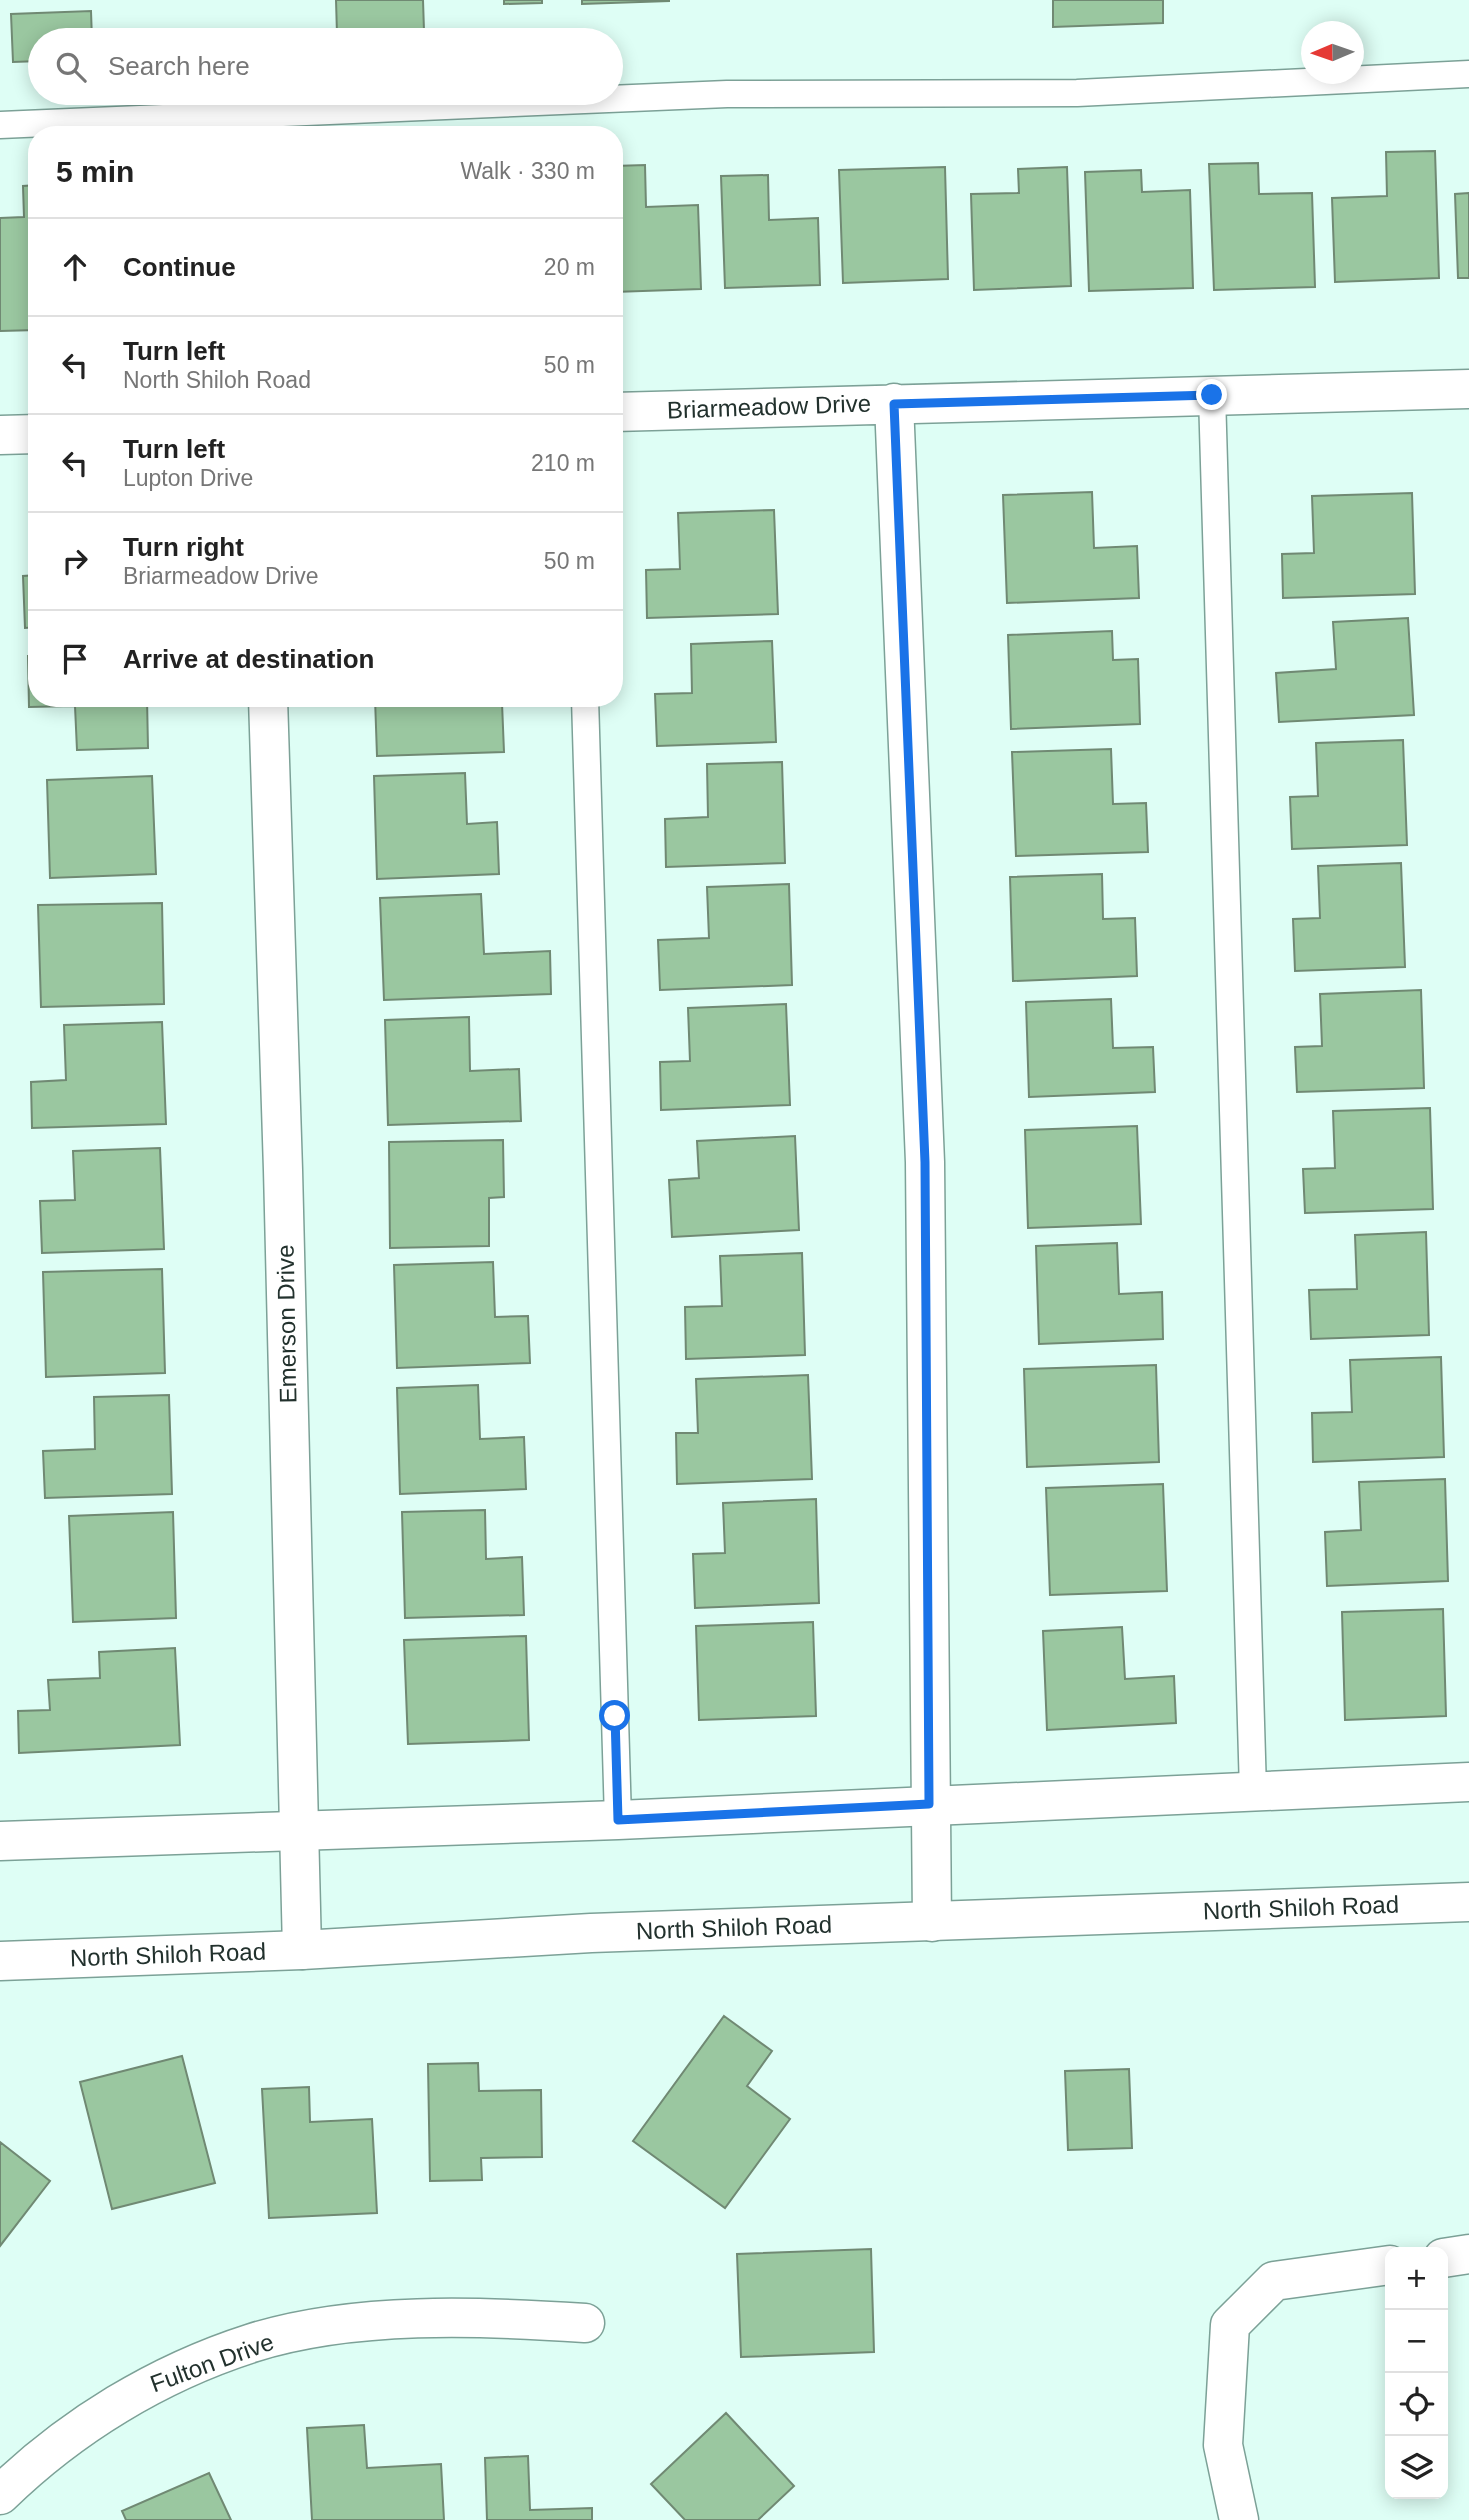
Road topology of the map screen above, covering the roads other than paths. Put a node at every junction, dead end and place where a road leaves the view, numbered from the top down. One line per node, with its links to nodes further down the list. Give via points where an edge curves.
1 (1469, 74): 2 (lane, via 1077,93)
2 (623, 98)
3 (469, 105): 4 (lane)
4 (0, 125)
5 (1469, 388): 6 (street, Briarmeadow Drive)
6 (1212, 395): 7 (street, Briarmeadow Drive); 14 (lane)
7 (894, 404): 8 (street, Briarmeadow Drive); 15 (street, via 925,1162)
8 (623, 412)
9 (28, 434): 10 (street)
10 (0, 435)
11 (268, 707): 17 (street, Emerson Drive)
12 (585, 707): 16 (lane, via 595,992 594,1130)
13 (1469, 1782): 14 (street)
14 (1253, 1791): 15 (street)
15 (929, 1804): 16 (street); 20 (street)
16 (618, 1820): 17 (street)
17 (299, 1832): 18 (street); 21 (street, Emerson Drive)
18 (0, 1841)
19 (1469, 1902): 20 (street, North Shiloh Road)
20 (932, 1922): 21 (street, North Shiloh Road, via 591,1933)
21 (302, 1950): 22 (street, North Shiloh Road)
22 (0, 1961)
23 (1469, 2254): 24 (street)
24 (1448, 2257)
25 (1385, 2266): 28 (street, via 1274,2281 1230,2325 1223,2445)
26 (585, 2323): 27 (street, Fulton Drive, via 515,2318 396,2321 327,2327 253,2343 150,2383 41,2455)
27 (0, 2495)
28 (1240, 2520)

